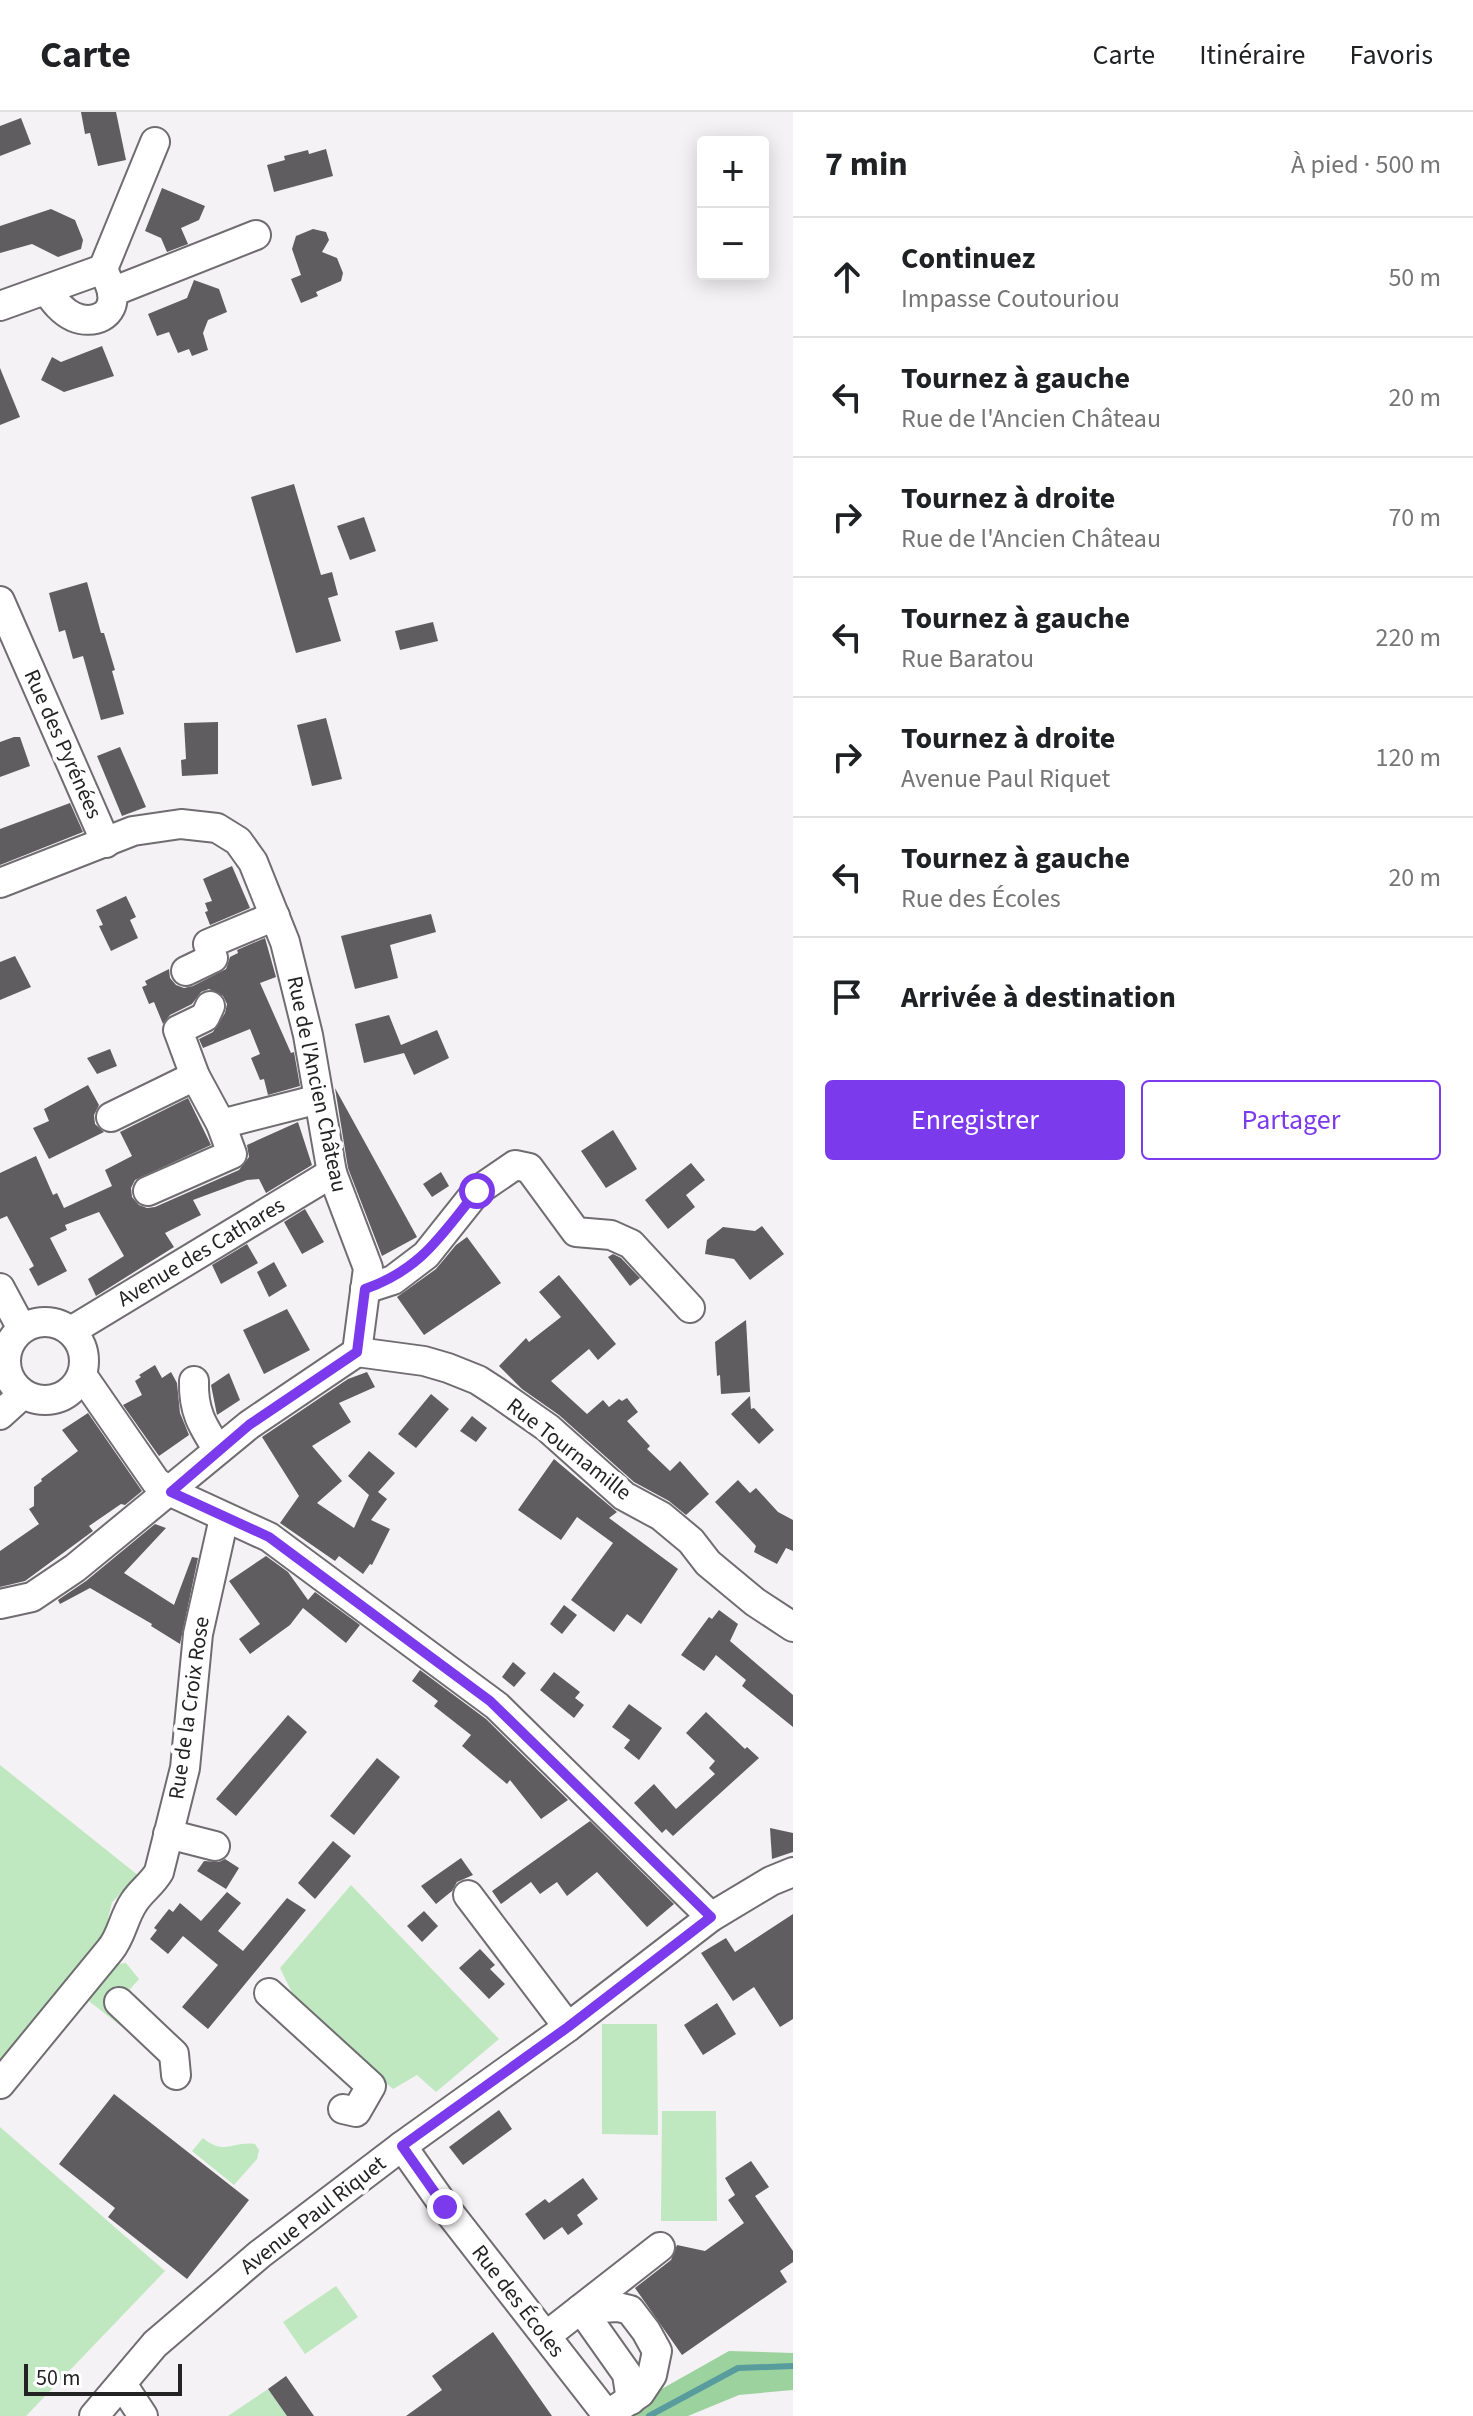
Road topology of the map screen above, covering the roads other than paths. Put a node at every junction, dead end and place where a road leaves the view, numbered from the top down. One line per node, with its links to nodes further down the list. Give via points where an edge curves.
1 (155, 142): 3 (street)
2 (256, 235): 3 (street)
3 (108, 280): 4 (street); 4 (street, via 113,306 105,316 90,320 74,317)
4 (47, 291): 5 (street)
5 (0, 306)
6 (0, 601): 7 (street, Rue des Pyrénées)
7 (106, 843): 8 (street, Rue de l'Ancien Château); 9 (street, Rue de l'Ancien Château, via 133,831 181,824 217,828 238,841 253,862)
8 (0, 883)
9 (275, 916): 10 (street, via 208,944 213,958); 13 (street, Rue de l'Ancien Château, via 308,1035)
10 (186, 971)
11 (210, 1006): 12 (street, via 205,1017 178,1030)
12 (195, 1076): 14 (street); 15 (street)
13 (319, 1099): 15 (street); 16 (street, Rue de l'Ancien Château)
14 (111, 1117)
15 (221, 1124): 17 (street, via 232,1154)
16 (332, 1173): 19 (street, Rue de l'Ancien Château, via 368,1268); 22 (street, Avenue des Cathares)
17 (148, 1191)
18 (0, 1288): 21 (street)
19 (365, 1289): 20 (street, via 393,1280 426,1255 477,1191 515,1165 529,1168 576,1232 611,1235 631,1244); 23 (street, Rue de l'Ancien Château)
20 (690, 1308)
21 (22, 1329): 22 (street, via 47,1321); 26 (street, via 6,1356 9,1377)
22 (71, 1331): 24 (street, via 83,1351)
23 (357, 1352): 28 (street); 32 (street, Rue Tournamille, via 424,1361 478,1380 548,1428 624,1496 661,1516 708,1563)
24 (82, 1375): 26 (street, via 57,1399); 29 (street, via 156,1482)
25 (194, 1381): 28 (street, via 193,1402)
26 (23, 1394): 27 (street)
27 (0, 1415)
28 (218, 1450): 29 (street)
29 (171, 1492): 30 (street); 31 (street, via 32,1597)
30 (224, 1518): 33 (street, Rue de la Croix Rose, via 198,1634 185,1768); 37 (street, via 269,1537 388,1610 497,1706)
31 (0, 1604)
32 (793, 1627)
33 (168, 1834): 34 (street); 42 (street, Rue de la Croix Rose, via 159,1872 135,1900 119,1938)
34 (215, 1846)
35 (793, 1872): 37 (street, Avenue Paul Riquet)
36 (468, 1895): 40 (street)
37 (711, 1917): 40 (street, Avenue Paul Riquet)
38 (269, 1993): 43 (street, via 371,2086 356,2112)
39 (119, 2002): 41 (street, via 174,2054)
40 (568, 2027): 44 (street, Avenue Paul Riquet)
41 (176, 2075)
42 (0, 2084)
43 (343, 2109)
44 (402, 2146): 47 (street, Rue des Écoles); 48 (street, Avenue Paul Riquet, via 260,2254 155,2344)
45 (660, 2247): 46 (street)
46 (581, 2309): 47 (street); 49 (street, via 627,2374); 49 (street, via 630,2310 652,2341 657,2351 652,2375)
47 (546, 2336): 52 (street, Rue des Écoles)
48 (122, 2384): 50 (street); 51 (street)
49 (631, 2400): 52 (street)
50 (94, 2416)
51 (143, 2416)
52 (607, 2416)

